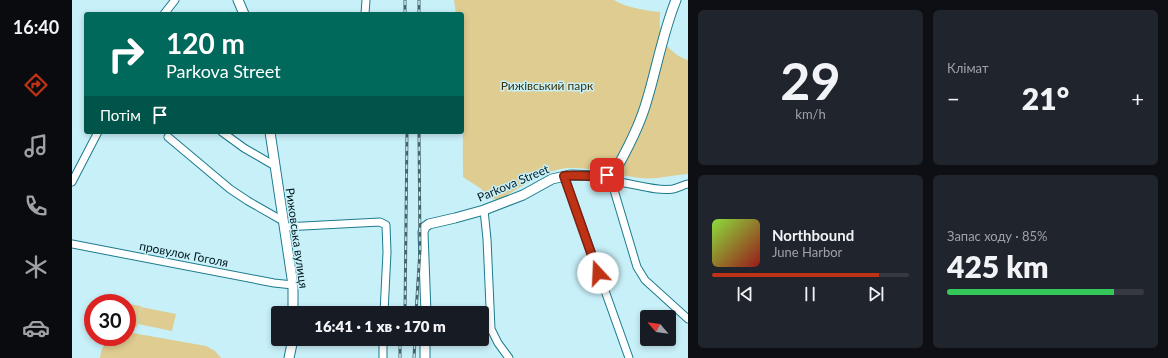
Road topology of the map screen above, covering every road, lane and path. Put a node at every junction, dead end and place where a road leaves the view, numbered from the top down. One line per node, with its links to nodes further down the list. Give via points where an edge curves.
1 (175, 0): 5 (street)
2 (238, 0): 6 (street)
3 (366, 0): 7 (street)
4 (676, 0): 14 (street, via 640,122 619,164)
5 (166, 12)
6 (243, 12)
7 (365, 12)
8 (97, 134): 15 (street)
9 (225, 134): 12 (street)
10 (270, 134): 12 (street, Рижовська вулиця)
11 (168, 137): 18 (street, via 230,189)
12 (275, 166): 18 (street, Рижовська вулиця)
13 (564, 176): 14 (street, Parkova Street); 17 (street, Parkova Street); 32 (street)
14 (608, 178): 16 (street, Parkova Street, via 656,188 673,189); 24 (street, via 637,266 645,280)
15 (72, 182)
16 (688, 184)
17 (484, 210): 23 (street, Parkova Street, via 425,227); 31 (street, via 491,329)
18 (284, 224): 20 (street, Рижовська вулиця); 22 (street, via 380,222 386,225)
19 (72, 244): 20 (street, провулок Гоголя)
20 (293, 285): 21 (street, Рижовська вулиця)
21 (293, 306)
22 (384, 306)
23 (426, 306)
24 (688, 319)
25 (292, 346): 28 (street)
26 (383, 346): 29 (street)
27 (425, 346): 30 (street)
28 (289, 358)
29 (382, 358)
30 (425, 358)
31 (509, 358)
32 (629, 358)

